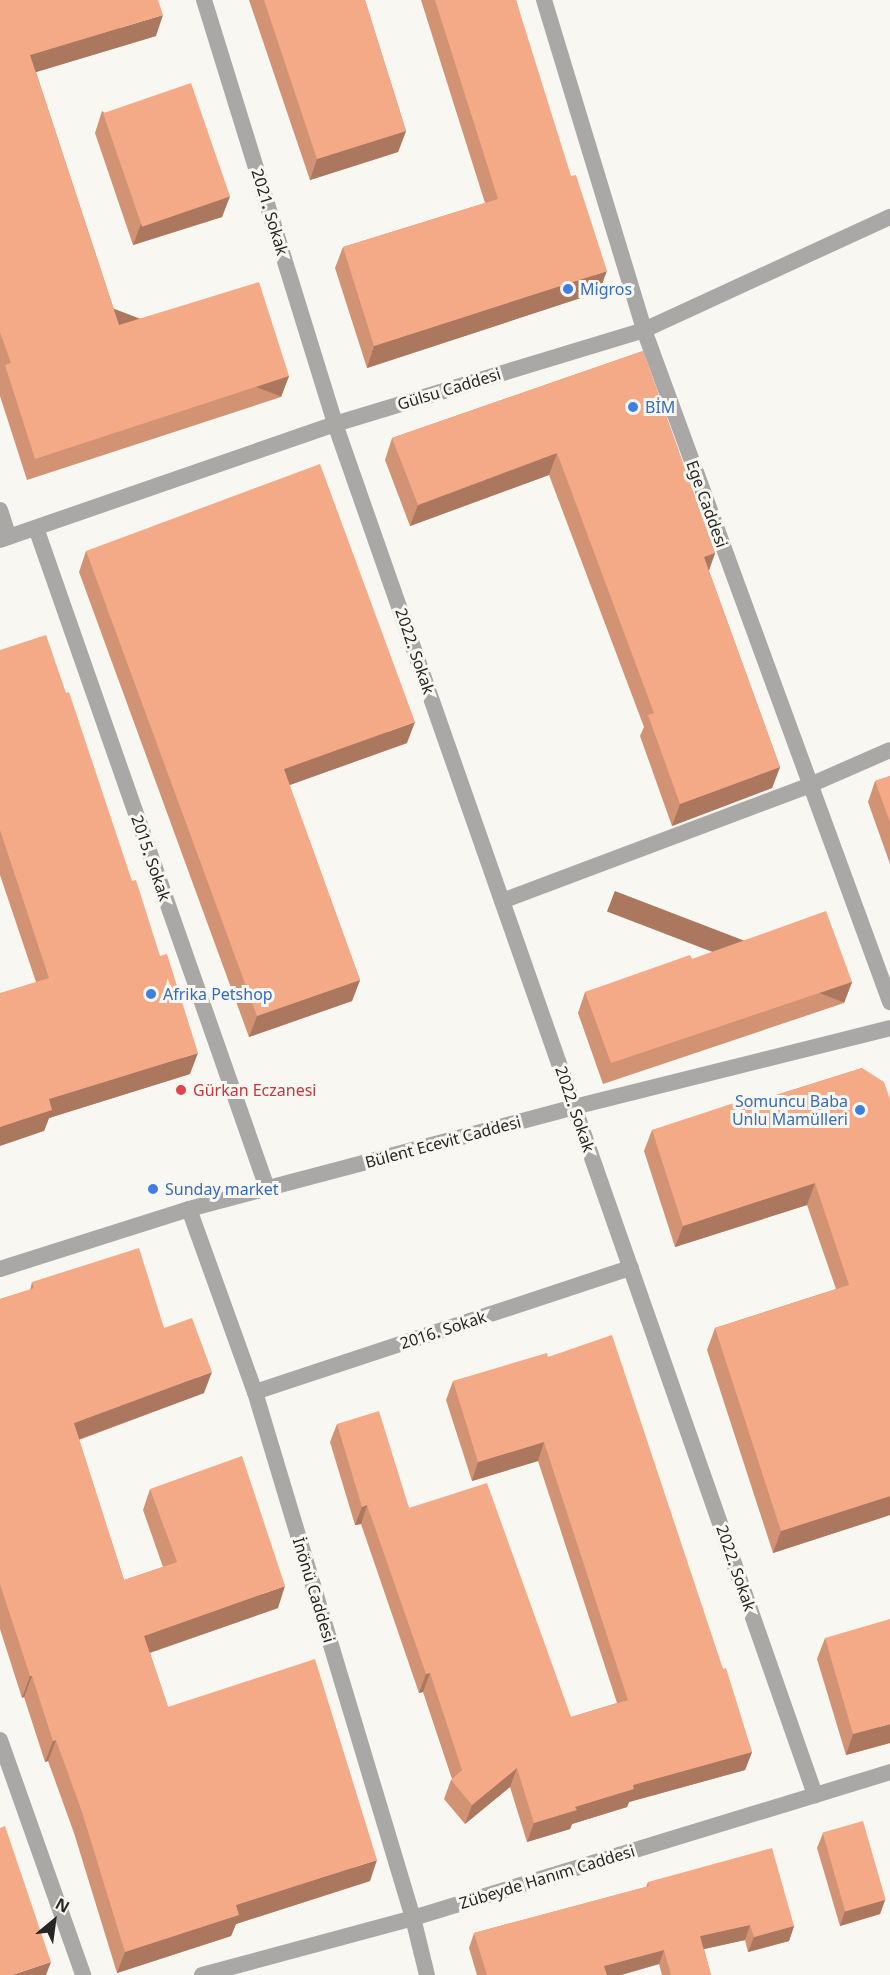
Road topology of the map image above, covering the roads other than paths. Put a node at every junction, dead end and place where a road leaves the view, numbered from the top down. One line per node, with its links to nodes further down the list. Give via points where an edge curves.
1 (204, 0): 5 (street, 2021. Sokak)
2 (544, 0): 4 (street, Ege Caddesi)
3 (890, 217): 4 (street, Gülsu Caddesi)
4 (644, 330): 5 (street, Gülsu Caddesi); 10 (street, Ege Caddesi)
5 (335, 424): 7 (street, Gülsu Caddesi); 11 (street, 2022. Sokak)
6 (0, 510): 8 (street)
7 (36, 528): 8 (street, Gülsu Caddesi); 15 (street, 2015. Sokak)
8 (4, 538)
9 (890, 750): 10 (street)
10 (810, 785): 11 (street); 12 (street, Ege Caddesi)
11 (502, 901): 14 (street, 2022. Sokak)
12 (890, 1002)
13 (890, 1028): 14 (street, Bülent Ecevit Caddesi)
14 (574, 1107): 15 (street, Bülent Ecevit Caddesi); 17 (street, 2022. Sokak)
15 (267, 1188): 16 (street, Bülent Ecevit Caddesi)
16 (189, 1209): 18 (street, Bülent Ecevit Caddesi); 19 (street, İnönü Caddesi)
17 (631, 1268): 19 (street, 2016. Sokak); 22 (street, 2022. Sokak)
18 (0, 1269)
19 (255, 1392): 23 (street, İnönü Caddesi)
20 (0, 1740): 24 (street)
21 (890, 1772): 22 (street, Zübeyde Hanım Caddesi)
22 (815, 1795): 23 (street, Zübeyde Hanım Caddesi)
23 (413, 1918): 25 (street, Zübeyde Hanım Caddesi); 26 (street, İnönü Caddesi)
24 (83, 1975)
25 (202, 1975)
26 (427, 1975)

